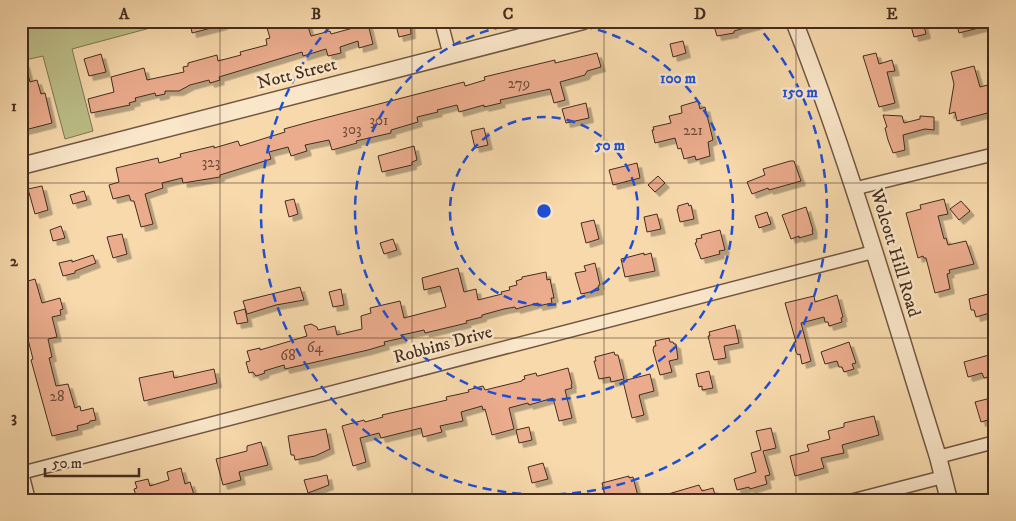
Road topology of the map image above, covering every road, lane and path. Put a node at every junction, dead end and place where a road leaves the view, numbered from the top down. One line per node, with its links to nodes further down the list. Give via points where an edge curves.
1 (441, 21): 4 (street)
2 (583, 21): 4 (street, Nott Street)
3 (794, 21): 7 (street, Wolcott Hill Road)
4 (450, 56): 6 (street, Nott Street)
5 (995, 154): 7 (street)
6 (21, 166)
7 (854, 189): 8 (street, Wolcott Hill Road)
8 (873, 252): 10 (street, Wolcott Hill Road); 11 (street, Robbins Drive)
9 (995, 442): 10 (street)
10 (938, 457): 12 (street, Wolcott Hill Road)
11 (22, 472): 13 (street)
12 (943, 477): 14 (street); 15 (street, Wolcott Hill Road)
13 (30, 500)
14 (854, 500)
15 (949, 500)

